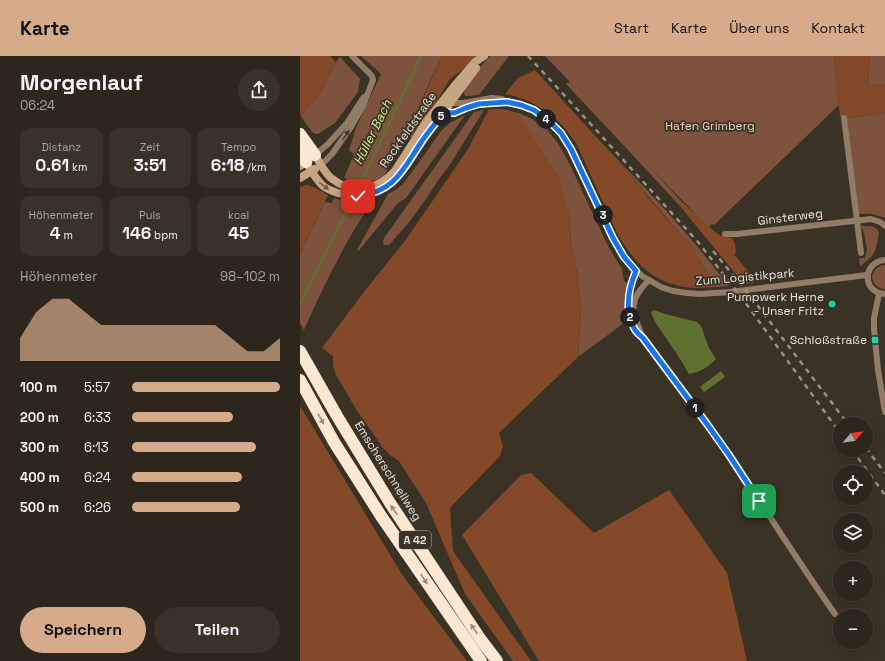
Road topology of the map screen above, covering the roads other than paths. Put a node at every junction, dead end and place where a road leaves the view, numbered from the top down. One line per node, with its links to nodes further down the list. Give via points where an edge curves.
1 (352, 56): 3 (street, via 372,76)
2 (484, 56): 5 (street, Reckfeldstraße); 6 (street, Reckfeldstraße, via 475,62 456,84)
3 (368, 92): 10 (street, via 347,123); 10 (street, one-way to 3, via 332,154 351,128)
4 (507, 102): 5 (street, Zum Logistikpark, via 492,98); 6 (street, Zum Logistikpark, via 479,104 454,113); 17 (street, Zum Logistikpark, via 534,110 561,133 619,249)
5 (450, 103): 6 (street, Reckfeldstraße)
6 (441, 108): 10 (street, Reckfeldstraße, via 399,175 374,193 370,191 358,196 344,190 328,189 317,180)
7 (844, 118): 12 (street)
8 (300, 134): 10 (highway)
9 (300, 150): 10 (highway)
10 (311, 164): 11 (street)
11 (300, 178)
12 (857, 220): 13 (street, Ginsterweg, via 871,219); 14 (street, Ginsterweg); 15 (street)
13 (885, 226)
14 (725, 234)
15 (861, 253)
16 (885, 260): 18 (street, via 873,264)
17 (636, 271): 19 (street, Zum Logistikpark); 21 (street, via 628,306 636,331)
18 (867, 275): 19 (street, Zum Logistikpark, via 701,294 672,291); 20 (street, via 869,284 875,292)
19 (649, 280): 21 (street, via 635,297 633,304 635,320)
20 (882, 294): 24 (street, via 874,318 874,329)
21 (643, 338): 25 (street, via 729,455)
22 (300, 351): 27 (highway, Emscherschnellweg / A 42, one-way to 22, via 390,504)
23 (301, 383): 26 (highway, A 42, one-way to 26, via 334,442 381,516)
24 (885, 412)
25 (833, 611)
26 (481, 661)
27 (497, 661)

